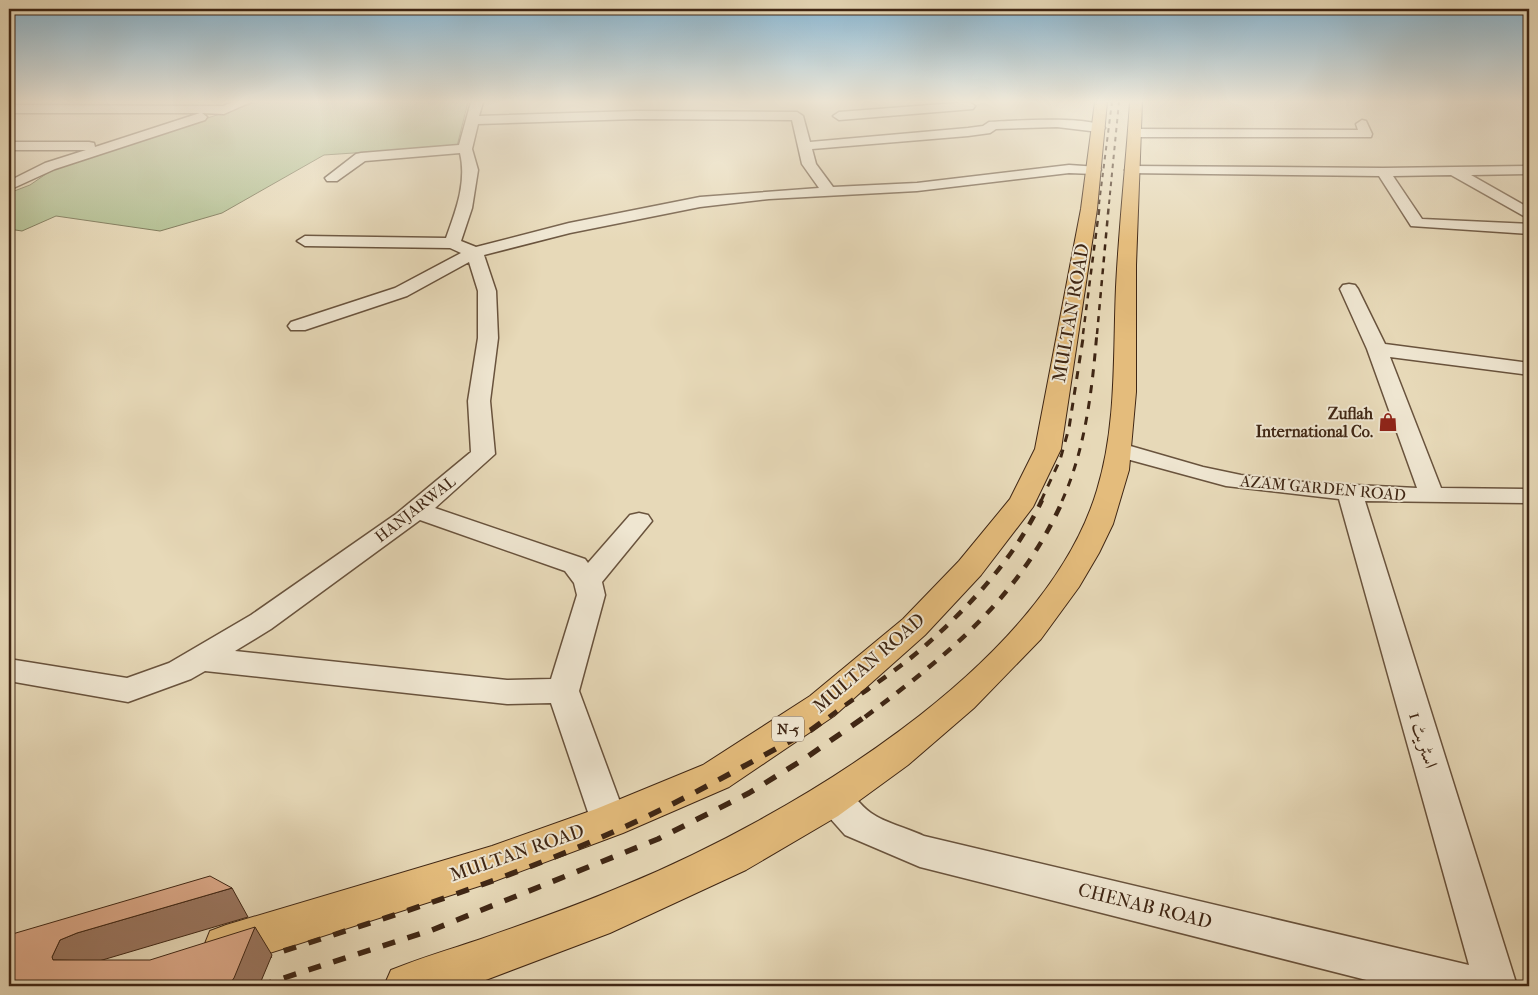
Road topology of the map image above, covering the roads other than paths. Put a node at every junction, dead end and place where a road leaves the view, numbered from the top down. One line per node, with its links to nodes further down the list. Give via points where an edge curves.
1 (102, 148): 12 (street, via 36,171)
2 (806, 148): 13 (street, via 809,164)
3 (1096, 148): 6 (main road, MULTAN ROAD / N-5)
4 (1134, 148): 7 (main road, MULTAN ROAD / N-5)
5 (465, 149): 11 (street, via 362,157); 18 (street, via 471,170 464,208)
6 (1094, 170): 13 (street, via 1068,169 917,187); 14 (main road, MULTAN ROAD / N-5)
7 (1132, 170): 9 (street); 14 (main road, MULTAN ROAD / N-5)
8 (1529, 170): 10 (street)
9 (1383, 172): 10 (street); 16 (street, via 1417,223)
10 (1455, 172): 15 (street)
11 (332, 178)
12 (9, 186)
13 (829, 192): 19 (street, via 700,202 569,228)
14 (1111, 212): 24 (main road, MULTAN ROAD / N-5); 35 (main road, MULTAN ROAD / N-5, via 1048,449 1023,501 970,568 914,627 822,706 716,776)
15 (1529, 214)
16 (1529, 229)
17 (305, 241): 18 (street)
18 (452, 243): 19 (street)
19 (475, 252): 21 (street, via 401,292); 28 (street, HANJARWAL, via 487,291 488,338 478,401 483,454)
20 (1350, 289): 22 (street)
21 (298, 326)
22 (1377, 349): 23 (street); 26 (street)
23 (1529, 369)
24 (1120, 450): 25 (street, AZAM GARDEN ROAD, via 1188,471 1241,482); 34 (main road, MULTAN ROAD / N-5, via 1110,493 1092,536 1076,570 1046,613 1004,662 890,759)
25 (1350, 494): 26 (street, AZAM GARDEN ROAD); 39 (street, اسٹریٹ 1)
26 (1432, 496): 27 (street, AZAM GARDEN ROAD)
27 (1529, 497)
28 (416, 510): 30 (street, via 574,565); 31 (street, HANJARWAL, via 261,622)
29 (639, 521): 30 (street)
30 (588, 581): 33 (street, via 591,595)
31 (201, 658): 32 (street, HANJARWAL, via 180,671 128,690); 33 (street, via 507,692)
32 (9, 670)
33 (563, 691): 35 (street)
34 (833, 798): 37 (main road, MULTAN ROAD / N-5, via 775,834 692,876 563,929); 38 (street, CHENAB ROAD, via 858,824 920,851)
35 (609, 821): 36 (main road, MULTAN ROAD / N-5, via 492,864)
36 (195, 956)
37 (407, 986)
38 (1471, 986)
39 (1496, 986)

